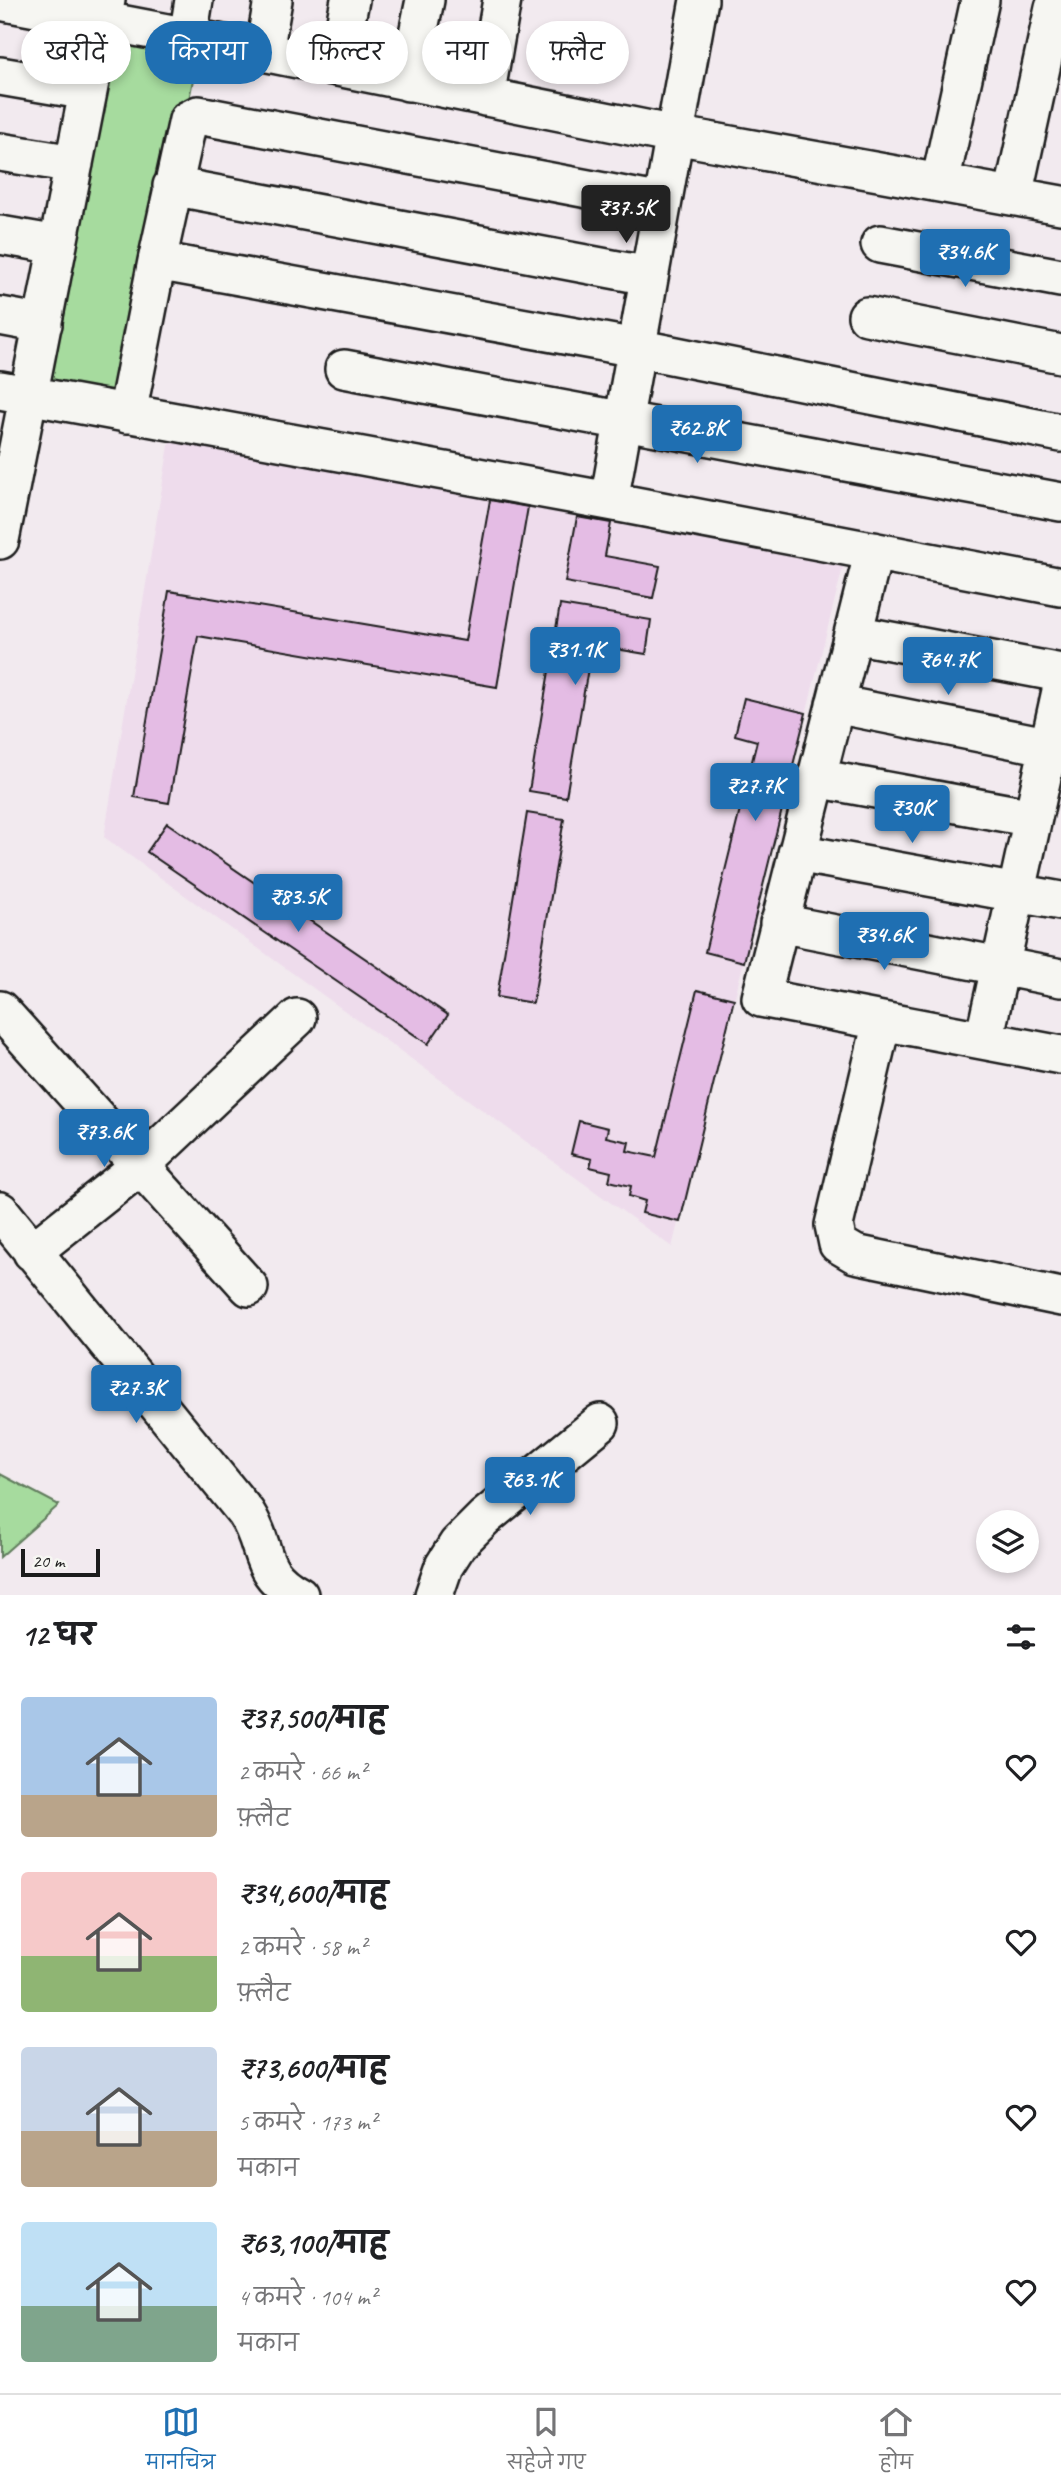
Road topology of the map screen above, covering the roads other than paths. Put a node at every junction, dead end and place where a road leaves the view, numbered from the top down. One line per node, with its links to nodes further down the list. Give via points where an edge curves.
1 (194, 0): 11 (street)
2 (273, 0): 12 (street)
3 (350, 0): 13 (street)
4 (425, 0): 16 (street)
5 (502, 0): 18 (street)
6 (699, 0): 19 (street)
7 (980, 0): 22 (street)
8 (0, 1): 10 (street)
9 (1046, 6): 24 (street)
10 (104, 10): 14 (street); 17 (street)
11 (191, 21)
12 (269, 21)
13 (346, 21)
14 (145, 23)
15 (0, 76): 17 (street)
16 (408, 82): 18 (street)
17 (88, 91): 21 (street)
18 (485, 97): 19 (street)
19 (675, 135): 22 (street); 25 (street)
20 (0, 152): 21 (street)
21 (74, 164): 29 (street)
22 (940, 183): 24 (street)
23 (172, 186): 25 (street, via 188,120 198,115); 30 (street); 31 (street)
24 (1013, 195): 26 (street)
25 (662, 203): 31 (street)
26 (1061, 205)
27 (0, 235): 29 (street)
28 (880, 244): 32 (street)
29 (58, 245): 35 (street)
30 (157, 261): 36 (street); 40 (street)
31 (649, 276): 36 (street)
32 (1061, 278)
33 (867, 316): 37 (street)
34 (0, 317): 35 (street)
35 (43, 324): 39 (street)
36 (636, 348): 41 (street); 42 (street)
37 (1061, 354)
38 (344, 369): 41 (street)
39 (14, 392): 40 (street); 43 (street)
40 (127, 414): 44 (street)
41 (623, 422): 44 (street); 45 (street)
42 (1061, 433)
43 (7, 466): 46 (street)
44 (609, 500): 47 (street)
45 (1061, 502)
46 (0, 540)
47 (874, 551): 48 (street); 49 (street)
48 (1061, 587)
49 (853, 634): 50 (street); 52 (street)
50 (1061, 673)
51 (1061, 691): 53 (street)
52 (835, 704): 53 (street); 54 (street)
53 (1055, 747): 55 (street)
54 (816, 778): 55 (street); 56 (street)
55 (1033, 818): 57 (street)
56 (797, 853): 57 (street); 59 (street)
57 (1016, 895): 58 (street); 60 (street)
58 (1061, 901)
59 (779, 923): 60 (street); 64 (street, via 761,998)
60 (1000, 965): 61 (street); 65 (street)
61 (1061, 978)
62 (0, 1010): 67 (street)
63 (298, 1018): 67 (street)
64 (882, 1021): 65 (street); 71 (street, via 834,1225 838,1244 855,1254)
65 (984, 1040): 66 (street)
66 (1061, 1055)
67 (140, 1166): 69 (street); 70 (street)
68 (0, 1211): 69 (street)
69 (32, 1252): 73 (street, via 246,1513 272,1576)
70 (249, 1287)
71 (1061, 1297)
72 (600, 1423): 74 (street, via 458,1544)
73 (299, 1595)
74 (434, 1595)

